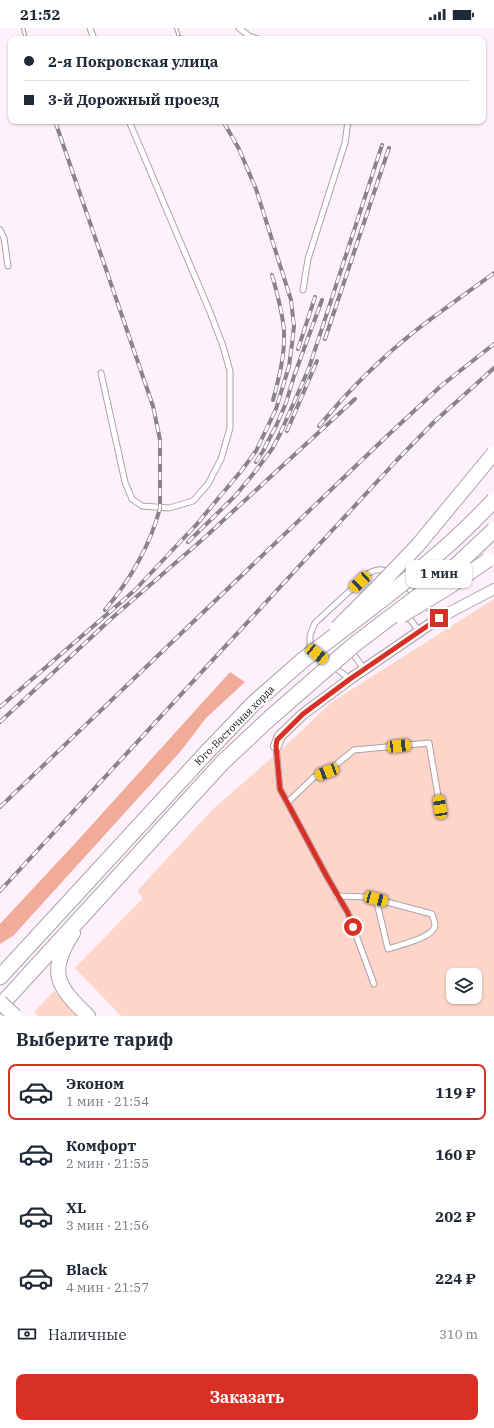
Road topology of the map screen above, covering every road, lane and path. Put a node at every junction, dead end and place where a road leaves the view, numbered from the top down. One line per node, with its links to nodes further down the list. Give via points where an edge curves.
1 (239, 28): 2 (lane)
2 (249, 36)
3 (130, 124): 8 (lane, via 210,312 230,371 230,428 221,459 208,484 193,501 169,508 142,506 132,499 125,482)
4 (348, 124): 7 (lane, via 346,143 308,259)
5 (0, 230): 6 (lane, via 4,238)
6 (8, 266)
7 (303, 290)
8 (100, 373)
9 (494, 453): 17 (main road, bridge, via 418,545)
10 (494, 500): 17 (main road, Юго-Восточная хорда, bridge, via 433,559)
11 (494, 530): 16 (main road, Юго-Восточная хорда, bridge, via 446,575)
12 (494, 556): 16 (main road, bridge, via 449,587)
13 (494, 588): 14 (street)
14 (439, 618): 15 (street); 19 (lane, via 386,570 369,573 315,623 310,635 310,644 317,654)
15 (420, 632): 18 (street); 18 (lane, via 401,607 348,646)
16 (355, 644): 25 (main road, Юго-Восточная хорда, bridge, via 223,762)
17 (303, 660): 26 (main road, Юго-Восточная хорда, via 255,702 207,752)
18 (364, 669): 19 (street)
19 (350, 679): 20 (street, via 303,714 280,736)
20 (276, 746): 21 (lane, via 280,789)
21 (287, 803): 22 (lane, via 314,777 327,772 354,750 429,743); 23 (lane)
22 (440, 807)
23 (338, 896): 24 (lane); 27 (lane, via 348,913)
24 (376, 899): 24 (lane, via 432,914 435,925 433,931 424,937 388,949)
25 (87, 910): 29 (main road, Юго-Восточная хорда); 31 (main road, via 63,948 58,975 66,993)
26 (0, 977)
27 (374, 984)
28 (0, 1002): 30 (main road, bridge)
29 (0, 1006)
30 (15, 1016)
31 (88, 1016)

